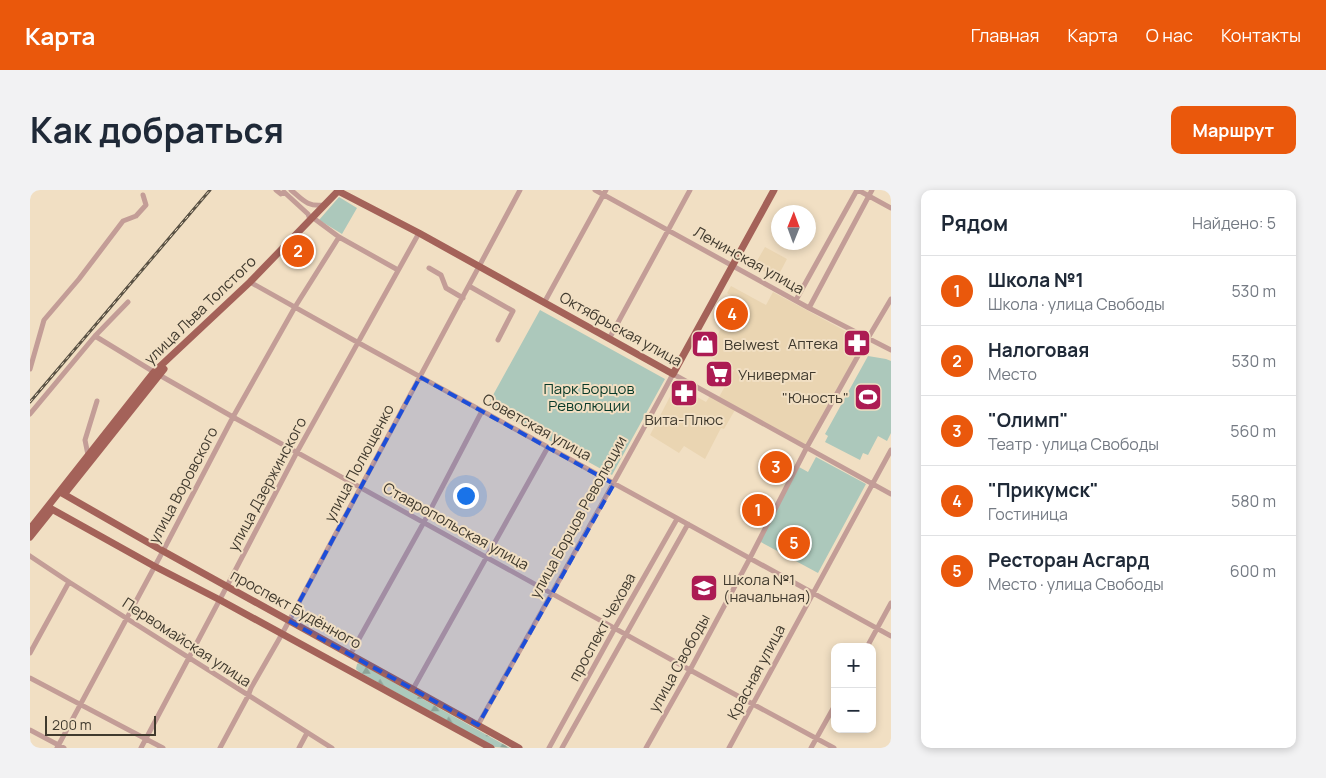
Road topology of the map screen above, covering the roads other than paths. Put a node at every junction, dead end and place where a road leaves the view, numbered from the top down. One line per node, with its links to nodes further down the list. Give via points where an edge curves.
1 (276, 190): 15 (street, via 281,194 284,192)
2 (291, 190): 13 (street, via 308,204)
3 (520, 190): 20 (street, улица Полющенко)
4 (595, 190): 10 (street, Ленинская улица)
5 (690, 190): 16 (street)
6 (774, 190): 19 (main road, улица Борцов Революции)
7 (858, 190): 12 (street); 27 (street)
8 (872, 190): 12 (street)
9 (338, 191): 13 (main road, улица Льва Толстого); 17 (main road, Октябрьская улица)
10 (605, 192): 16 (street, Ленинская улица); 29 (street)
11 (143, 195): 38 (street, via 146,205 140,213 123,221 44,320)
12 (869, 196): 14 (street); 31 (street)
13 (324, 205): 15 (main road, улица Льва Толстого)
14 (891, 208)
15 (311, 218): 18 (street); 23 (main road, улица Льва Толстого)
16 (668, 230): 19 (street, Ленинская улица); 34 (street)
17 (419, 233): 20 (main road, Октябрьская улица); 22 (street, улица Дзержинского)
18 (339, 237): 22 (street); 30 (street, улица Воровского)
19 (732, 266): 27 (street, Ленинская улица); 40 (main road, улица Борцов Революции)
20 (479, 267): 24 (street, улица Полющенко); 29 (main road, Октябрьская улица)
21 (429, 268): 25 (street, via 441,275 446,288)
22 (398, 270): 36 (street, улица Дзержинского)
23 (251, 282): 30 (street, Советская улица); 39 (main road, улица Льва Толстого)
24 (469, 286): 25 (street, улица Полющенко); 35 (street, via 514,311)
25 (463, 298): 41 (street, улица Полющенко)
26 (891, 299): 33 (street, улица Свободы)
27 (796, 300): 31 (street, Ленинская улица)
28 (128, 302): 32 (street)
29 (544, 303): 34 (main road, Октябрьская улица)
30 (295, 307): 36 (street, Советская улица); 45 (street, улица Воровского)
31 (809, 308): 33 (street, Ленинская улица)
32 (95, 336): 39 (street, Ставропольская улица); 44 (street)
33 (868, 338): 37 (street, Ленинская улица); 46 (street, улица Свободы)
34 (609, 339): 40 (main road, Октябрьская улица)
35 (498, 340)
36 (357, 342): 41 (street, Советская улица); 49 (street, улица Дзержинского)
37 (891, 350)
38 (30, 369)
39 (156, 373): 45 (street, Ставропольская улица); 50 (main road, улица Льва Толстого); 54 (main road, улица Льва Толстого)
40 (673, 374): 46 (street, Октябрьская улица); 52 (street, улица Борцов Революции)
41 (420, 376): 43 (street, Советская улица); 53 (street, улица Полющенко)
42 (98, 401): 50 (street, via 85,440)
43 (482, 411): 47 (street, Советская улица); 58 (street)
44 (30, 414)
45 (233, 417): 49 (street, Ставропольская улица); 62 (street, улица Воровского)
46 (807, 447): 51 (street, Октябрьская улица); 65 (street, улица Свободы)
47 (548, 448): 52 (street, Советская улица); 64 (street)
48 (891, 450): 51 (street, Красная улица)
49 (297, 452): 53 (street, Ставропольская улица); 68 (street, улица Дзержинского)
50 (88, 455): 54 (main road, улица Льва Толстого)
51 (872, 483): 55 (street, Октябрьская улица); 70 (street, Красная улица)
52 (614, 484): 57 (street, Советская улица); 69 (street, улица Борцов Революции)
53 (361, 488): 58 (street, Ставропольская улица); 74 (street, улица Полющенко)
54 (62, 493): 56 (main road, улица Льва Толстого); 62 (main road, проспект Будённого)
55 (891, 494)
56 (51, 508): 59 (main road, улица Льва Толстого); 61 (main road, улица Льва Толстого); 66 (main road, проспект Будённого)
57 (677, 519): 60 (street, Советская улица); 75 (street, проспект Чехова)
58 (424, 522): 64 (street, Ставропольская улица); 82 (street)
59 (32, 524)
60 (688, 524): 65 (street, Советская улица); 78 (street, проспект Чехова)
61 (30, 537)
62 (162, 551): 66 (street, улица Воровского); 68 (main road, проспект Будённого)
63 (30, 556): 67 (street, Первомайская улица)
64 (487, 557): 69 (street, Ставропольская улица); 87 (street)
65 (750, 558): 70 (street, Советская улица); 84 (street, улица Свободы)
66 (154, 566): 71 (main road, проспект Будённого); 73 (street, улица Воровского)
67 (69, 582): 73 (street, Первомайская улица); 81 (street)
68 (227, 586): 71 (street, улица Дзержинского); 74 (main road, проспект Будённого)
69 (551, 592): 75 (street, Ставропольская улица); 92 (street, улица Борцов Революции)
70 (813, 592): 76 (street, Советская улица); 89 (street, Красная улица)
71 (220, 600): 77 (main road, проспект Будённого); 83 (street, улица Дзержинского)
72 (891, 603): 76 (street)
73 (126, 617): 83 (street, Первомайская улица); 90 (street, улица Воровского)
74 (288, 621): 77 (street, улица Полющенко); 82 (main road, проспект Будённого)
75 (615, 628): 78 (street, Ставропольская улица); 106 (street, проспект Чехова)
76 (877, 628): 79 (street, Советская улица); 80 (street)
77 (282, 634): 85 (main road, проспект Будённого); 88 (street, улица Полющенко)
78 (627, 635): 84 (street, Ставропольская улица); 107 (street, проспект Чехова)
79 (891, 636)
80 (869, 643)
81 (30, 653)
82 (353, 656): 85 (main road); 87 (main road, проспект Будённого)
83 (189, 658): 88 (street, Первомайская улица); 95 (street, улица Дзержинского)
84 (690, 670): 89 (street, Ставропольская улица); 108 (street, улица Свободы)
85 (348, 671): 104 (main road, проспект Будённого)
86 (30, 678): 90 (street)
87 (413, 689): 92 (main road, проспект Будённого)
88 (248, 696): 94 (street, Первомайская улица); 101 (street, улица Полющенко)
89 (753, 704): 96 (street, Ставропольская улица); 109 (street, Красная улица)
90 (80, 705): 95 (street); 97 (street, улица Воровского)
91 (831, 712): 96 (street)
92 (478, 725): 105 (main road, проспект Будённого)
93 (30, 730): 97 (street)
94 (307, 732): 102 (street); 103 (street, Первомайская улица)
95 (146, 738): 99 (street, улица Дзержинского); 100 (street)
96 (816, 738): 110 (street); 111 (street, Ставропольская улица)
97 (57, 746): 98 (street)
98 (64, 748)
99 (141, 748)
100 (163, 748)
101 (220, 748)
102 (299, 748)
103 (332, 748)
104 (491, 748)
105 (519, 748)
106 (549, 748)
107 (562, 748)
108 (646, 748)
109 (729, 748)
110 (811, 748)
111 (834, 748)

